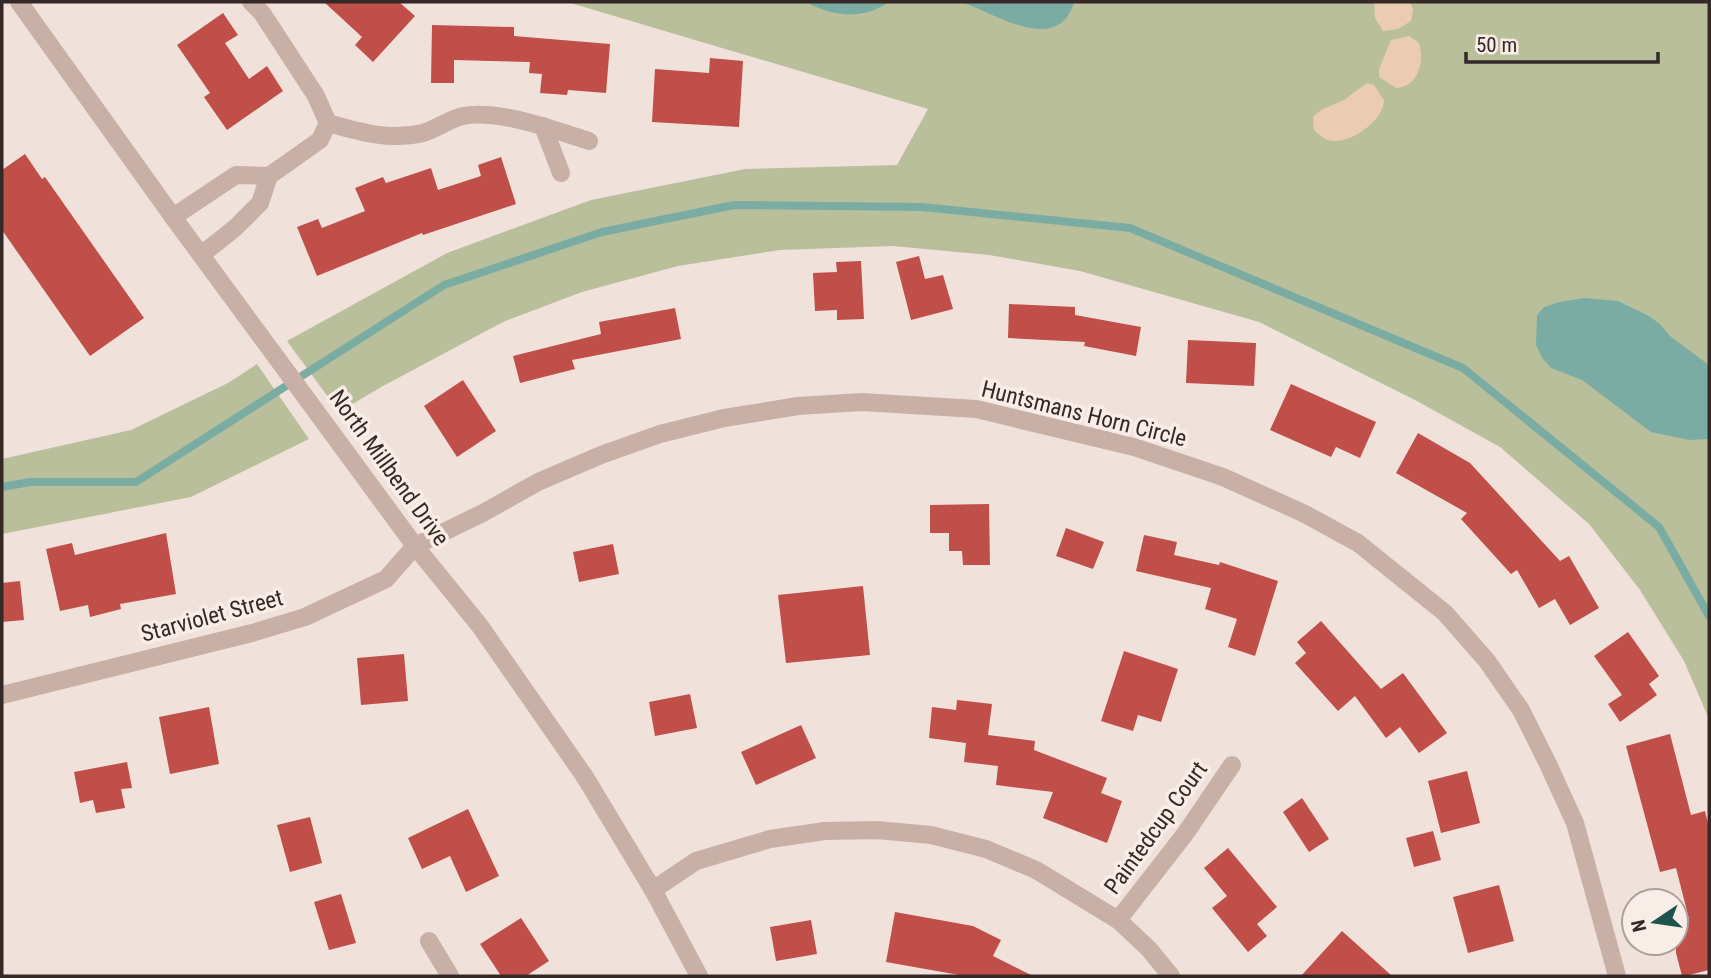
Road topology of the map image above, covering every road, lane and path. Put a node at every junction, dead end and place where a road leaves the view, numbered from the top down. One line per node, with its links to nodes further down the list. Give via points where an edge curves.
1 (19, 2): 8 (street, North Millbend Drive)
2 (251, 2): 3 (street, via 316,96)
3 (328, 123): 4 (street, via 387,137 424,133 463,116 500,116); 7 (street, via 320,139)
4 (543, 127): 5 (street); 6 (street)
5 (589, 141)
6 (561, 173)
7 (269, 176): 8 (street, via 236,175); 9 (street, via 260,203)
8 (173, 217): 9 (street, North Millbend Drive)
9 (201, 255): 10 (street, North Millbend Drive)
10 (415, 546): 11 (street, Starviolet Street, via 386,579 305,617); 13 (street, North Millbend Drive, via 480,626 585,777); 19 (street, Huntsmans Horn Circle, via 601,455 723,418 798,406 862,402 976,410 1134,447 1223,477 1358,543 1445,613 1487,661 1521,710 1575,823)
11 (2, 695)
12 (1232, 765): 14 (street, Paintedcup Court)
13 (653, 890): 14 (street, Paintedcup Court, via 696,861 770,839 877,830 931,835 986,849 1036,870); 17 (street, North Millbend Drive)
14 (1118, 920): 18 (street, Paintedcup Court)
15 (429, 941): 16 (street)
16 (450, 976)
17 (699, 976)
18 (1171, 976)
19 (1617, 976)

